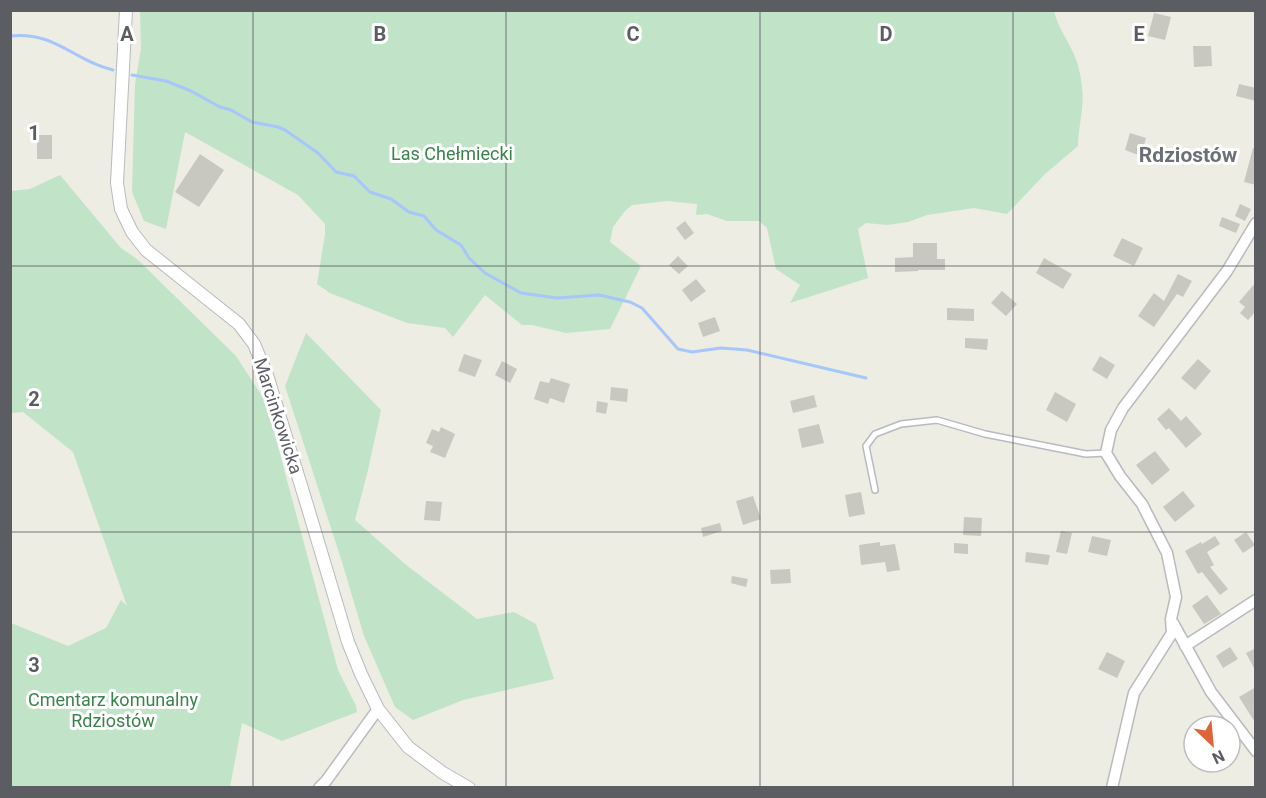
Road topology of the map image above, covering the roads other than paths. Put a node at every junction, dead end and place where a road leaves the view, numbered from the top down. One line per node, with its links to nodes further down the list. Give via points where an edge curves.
1 (126, 10): 8 (street, Marcinkowicka, via 117,183 122,209 146,250 239,324 254,344 348,642)
2 (1256, 223): 3 (street, via 1227,271 1123,408 1111,430)
3 (1106, 453): 4 (lane, via 1086,454 937,420 901,424 875,434 866,446); 6 (street, via 1142,504 1167,552 1176,597)
4 (875, 490)
5 (1256, 600): 7 (street)
6 (1171, 620): 7 (street); 12 (street, via 1172,633 1134,693)
7 (1185, 646): 9 (street, via 1211,692)
8 (378, 709): 10 (street); 11 (street, Marcinkowicka, via 408,747)
9 (1256, 751)
10 (319, 788)
11 (469, 788)
12 (1112, 788)

